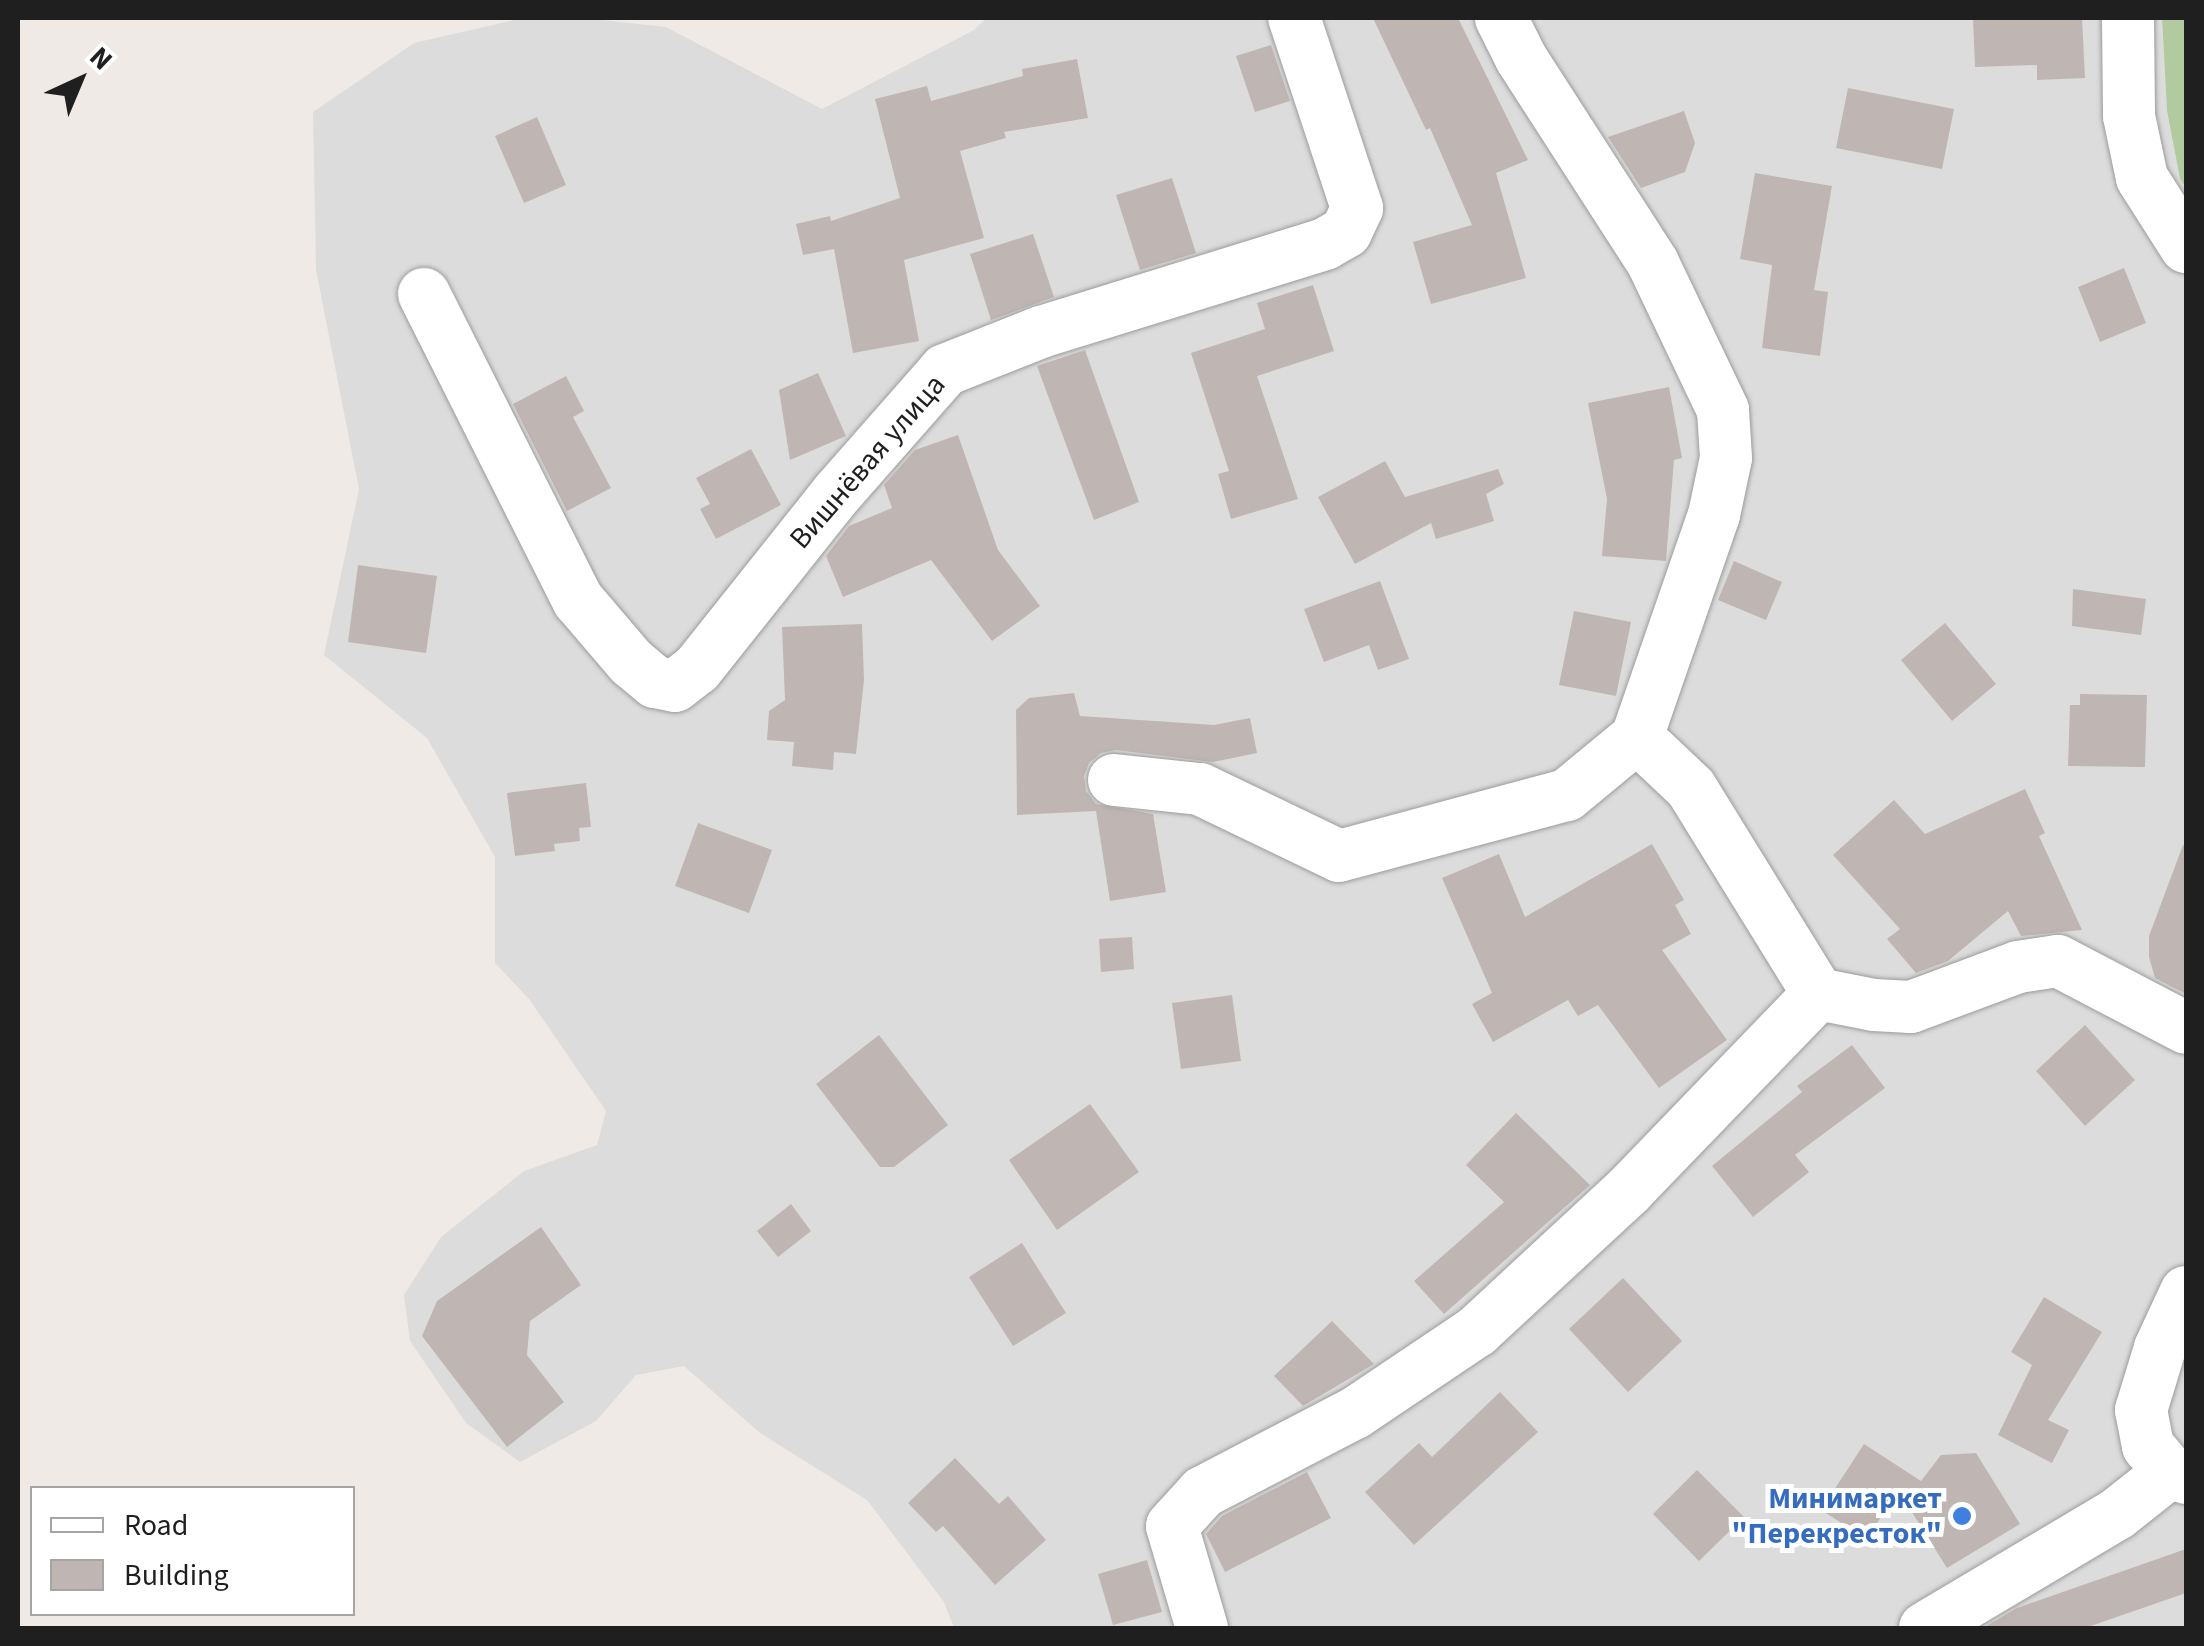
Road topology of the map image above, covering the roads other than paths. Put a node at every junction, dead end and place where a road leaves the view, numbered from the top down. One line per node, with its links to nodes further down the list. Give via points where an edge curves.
1 (1294, 18): 5 (street, Вишнёвая улица, via 1357,208 1346,232 945,370 697,669 675,686 655,682 632,662 578,600)
2 (1502, 18): 6 (street, via 1653,263 1724,410 1726,458 1714,515)
3 (2128, 18): 4 (street, via 2129,116 2142,178)
4 (2186, 247)
5 (424, 294)
6 (1638, 737): 7 (street, via 1566,795 1339,856 1200,789); 8 (street, via 1691,788)
7 (1114, 780)
8 (1818, 994): 9 (street, via 1911,1007 2018,967 2058,961); 12 (street, via 1629,1190 1477,1331 1355,1413 1203,1492 1172,1526)
9 (2186, 1028)
10 (2186, 1292): 11 (street, via 2141,1410 2148,1446)
11 (2178, 1475): 13 (street)
12 (1202, 1628)
13 (1925, 1628)

